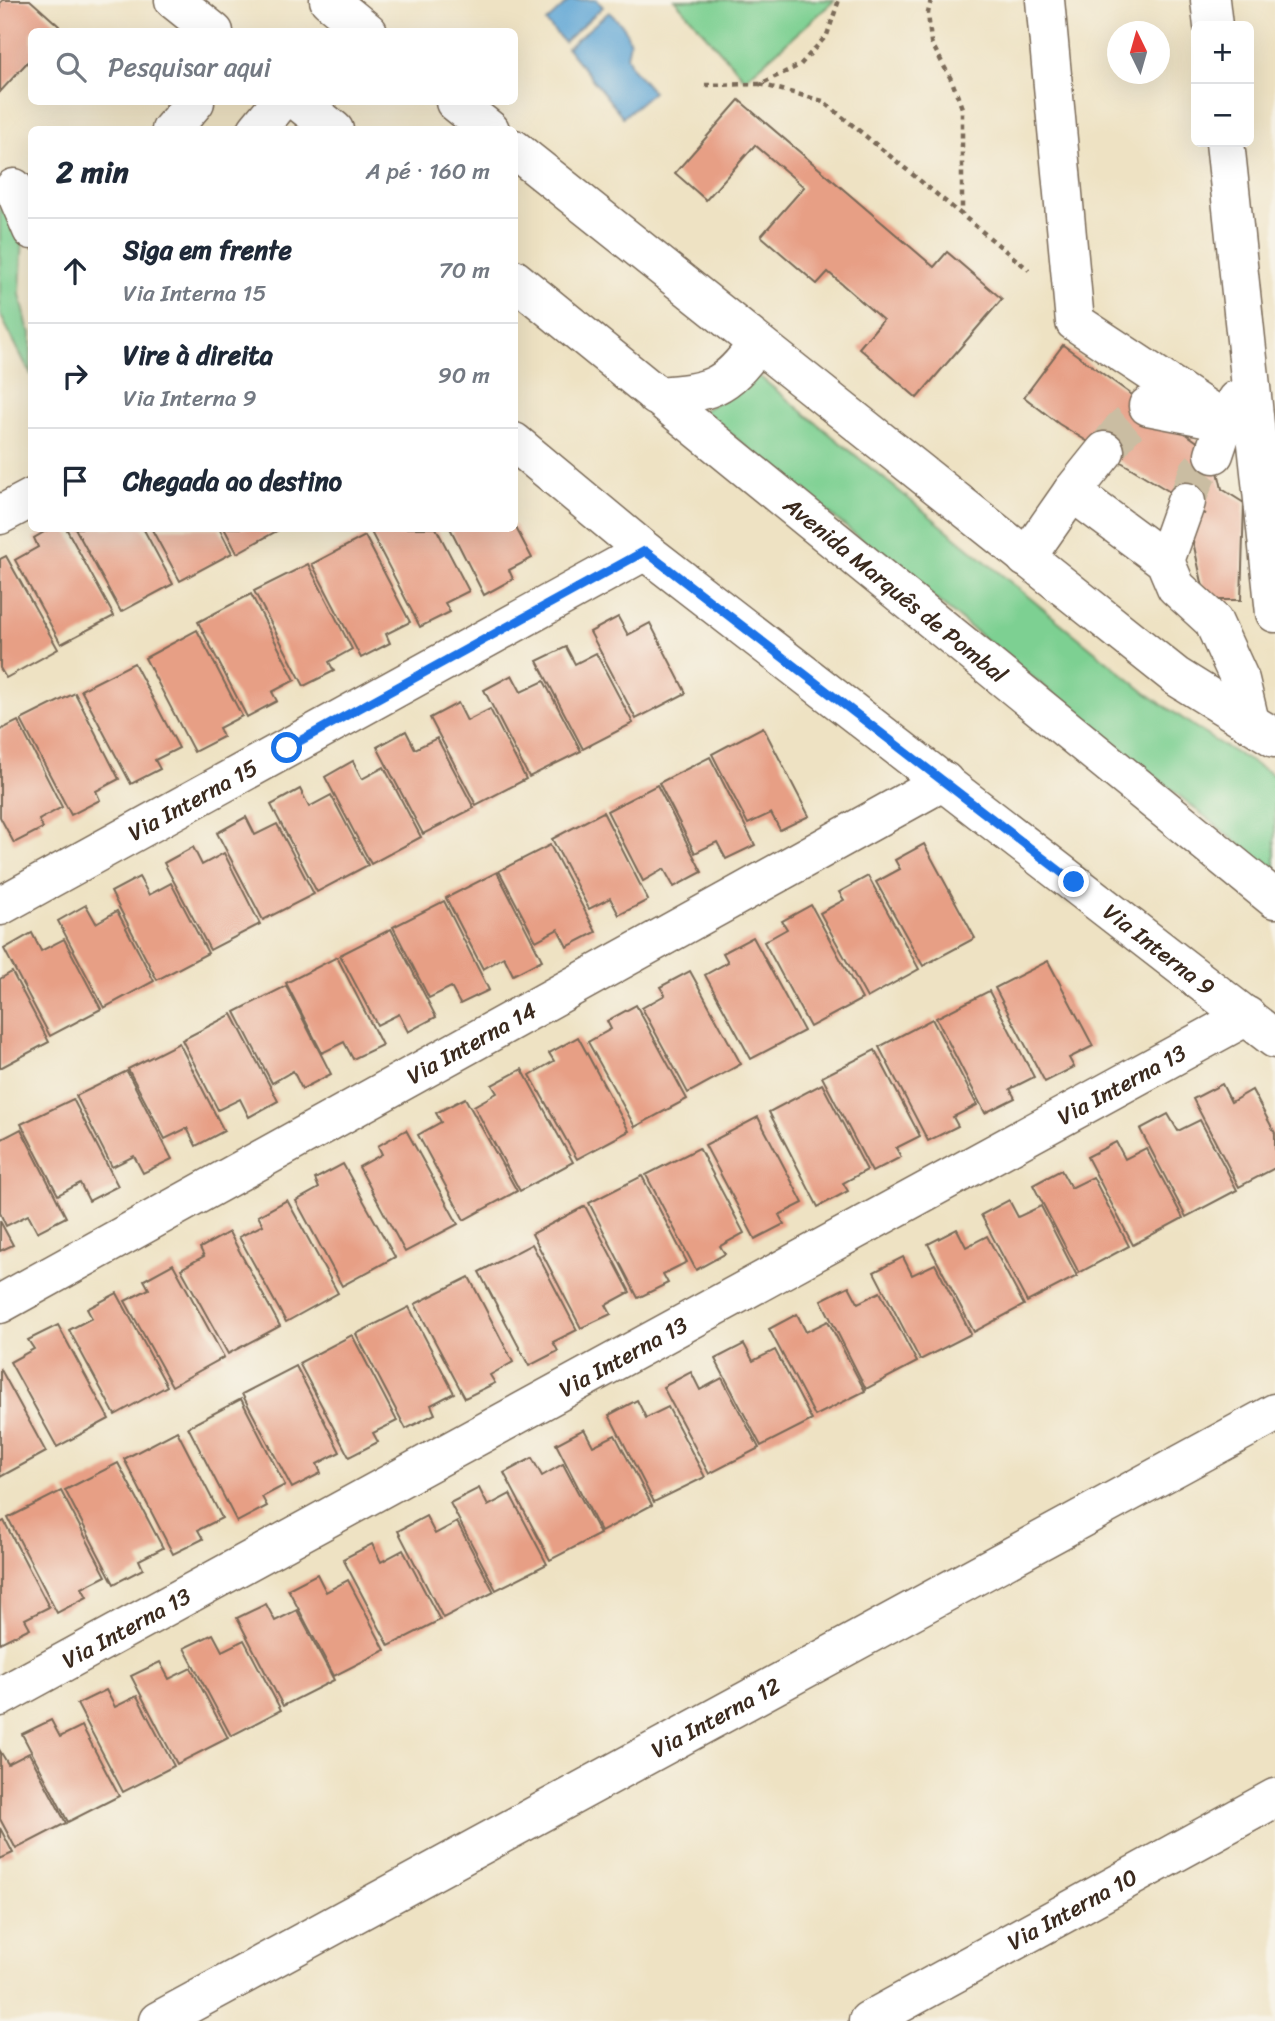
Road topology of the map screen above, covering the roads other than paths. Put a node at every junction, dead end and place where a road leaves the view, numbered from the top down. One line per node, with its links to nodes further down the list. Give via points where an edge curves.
1 (174, 0): 6 (street)
2 (1045, 0): 25 (street, via 1074,322)
3 (1210, 0): 5 (street)
4 (337, 2): 7 (street)
5 (1212, 21)
6 (209, 28)
7 (364, 28)
8 (192, 105): 12 (street)
9 (278, 105): 13 (street)
10 (303, 105): 14 (street)
11 (459, 105): 15 (street)
12 (174, 126)
13 (260, 126)
14 (329, 126)
15 (485, 126)
16 (1226, 147): 22 (street)
17 (518, 152): 21 (street)
18 (15, 186): 19 (street)
19 (28, 220)
20 (518, 282): 23 (street, Avenida Marquês de Pombal)
21 (757, 344): 23 (street, via 740,368 714,387); 33 (street)
22 (1249, 377): 25 (street); 35 (street)
23 (656, 396): 38 (street, Avenida Marquês de Pombal)
24 (1149, 406): 25 (street)
25 (1219, 438)
26 (518, 445): 32 (street, Via Interna 9)
27 (1105, 451): 28 (street)
28 (1072, 492): 33 (street); 34 (street)
29 (28, 500): 31 (street)
30 (1186, 502): 34 (street)
31 (0, 515)
32 (645, 551): 37 (street, Via Interna 9); 39 (street, Via Interna 15)
33 (1026, 558): 36 (street, via 1177,677)
34 (1165, 561): 36 (street, via 1176,587 1213,621)
35 (1275, 613)
36 (1262, 730)
37 (944, 781): 40 (street, Via Interna 9); 41 (street, Via Interna 14)
38 (1275, 899)
39 (0, 906)
40 (1261, 1027): 43 (street, Via Interna 13)
41 (0, 1304)
42 (1275, 1413): 45 (street, Via Interna 12)
43 (0, 1697)
44 (1275, 1798): 46 (street, Via Interna 10)
45 (158, 2021)
46 (867, 2021)

